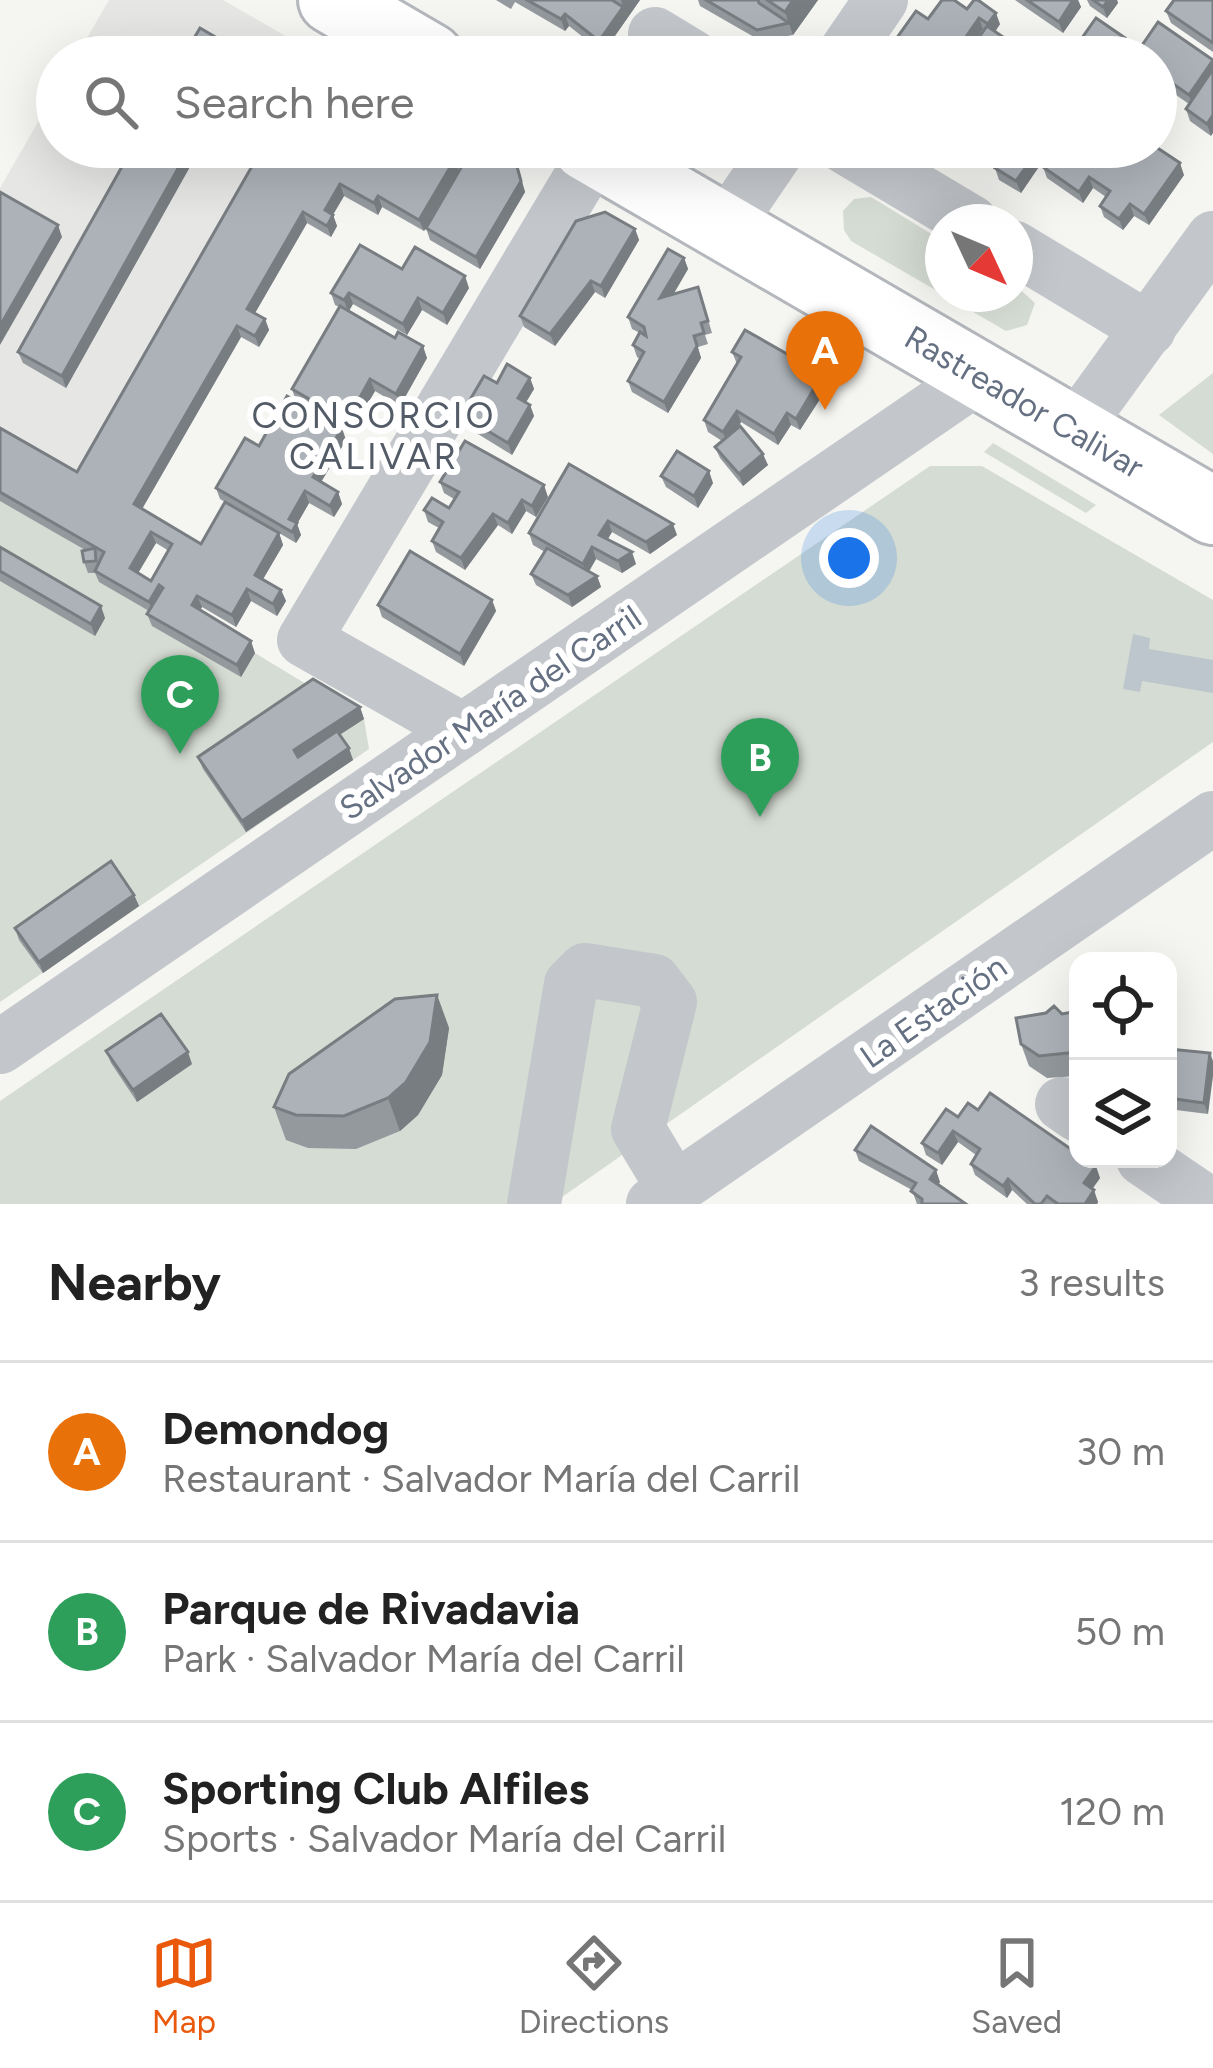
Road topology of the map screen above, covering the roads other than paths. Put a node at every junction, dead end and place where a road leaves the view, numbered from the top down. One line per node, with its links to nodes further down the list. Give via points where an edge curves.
1 (881, 0): 2 (street)
2 (856, 36)
3 (580, 168): 15 (street, via 304,640)
4 (622, 168): 8 (main road, Rastreador Calivar)
5 (766, 168): 8 (street)
6 (880, 168): 7 (street)
7 (941, 204)
8 (725, 228): 12 (main road, Rastreador Calivar)
9 (1213, 238): 11 (street)
10 (1033, 259): 11 (street)
11 (1149, 328): 13 (street)
12 (980, 376): 13 (main road, Rastreador Calivar); 15 (street, Salvador María del Carril)
13 (1074, 430): 14 (main road, Rastreador Calivar)
14 (1213, 512)
15 (463, 730): 17 (street, Salvador María del Carril)
16 (1213, 818): 19 (street, La Estación)
17 (0, 1047)
18 (1156, 1168): 21 (street)
19 (663, 1197): 20 (street, via 638,1129 670,1002 654,981 585,970 571,984)
20 (534, 1204)
21 (1209, 1204)

